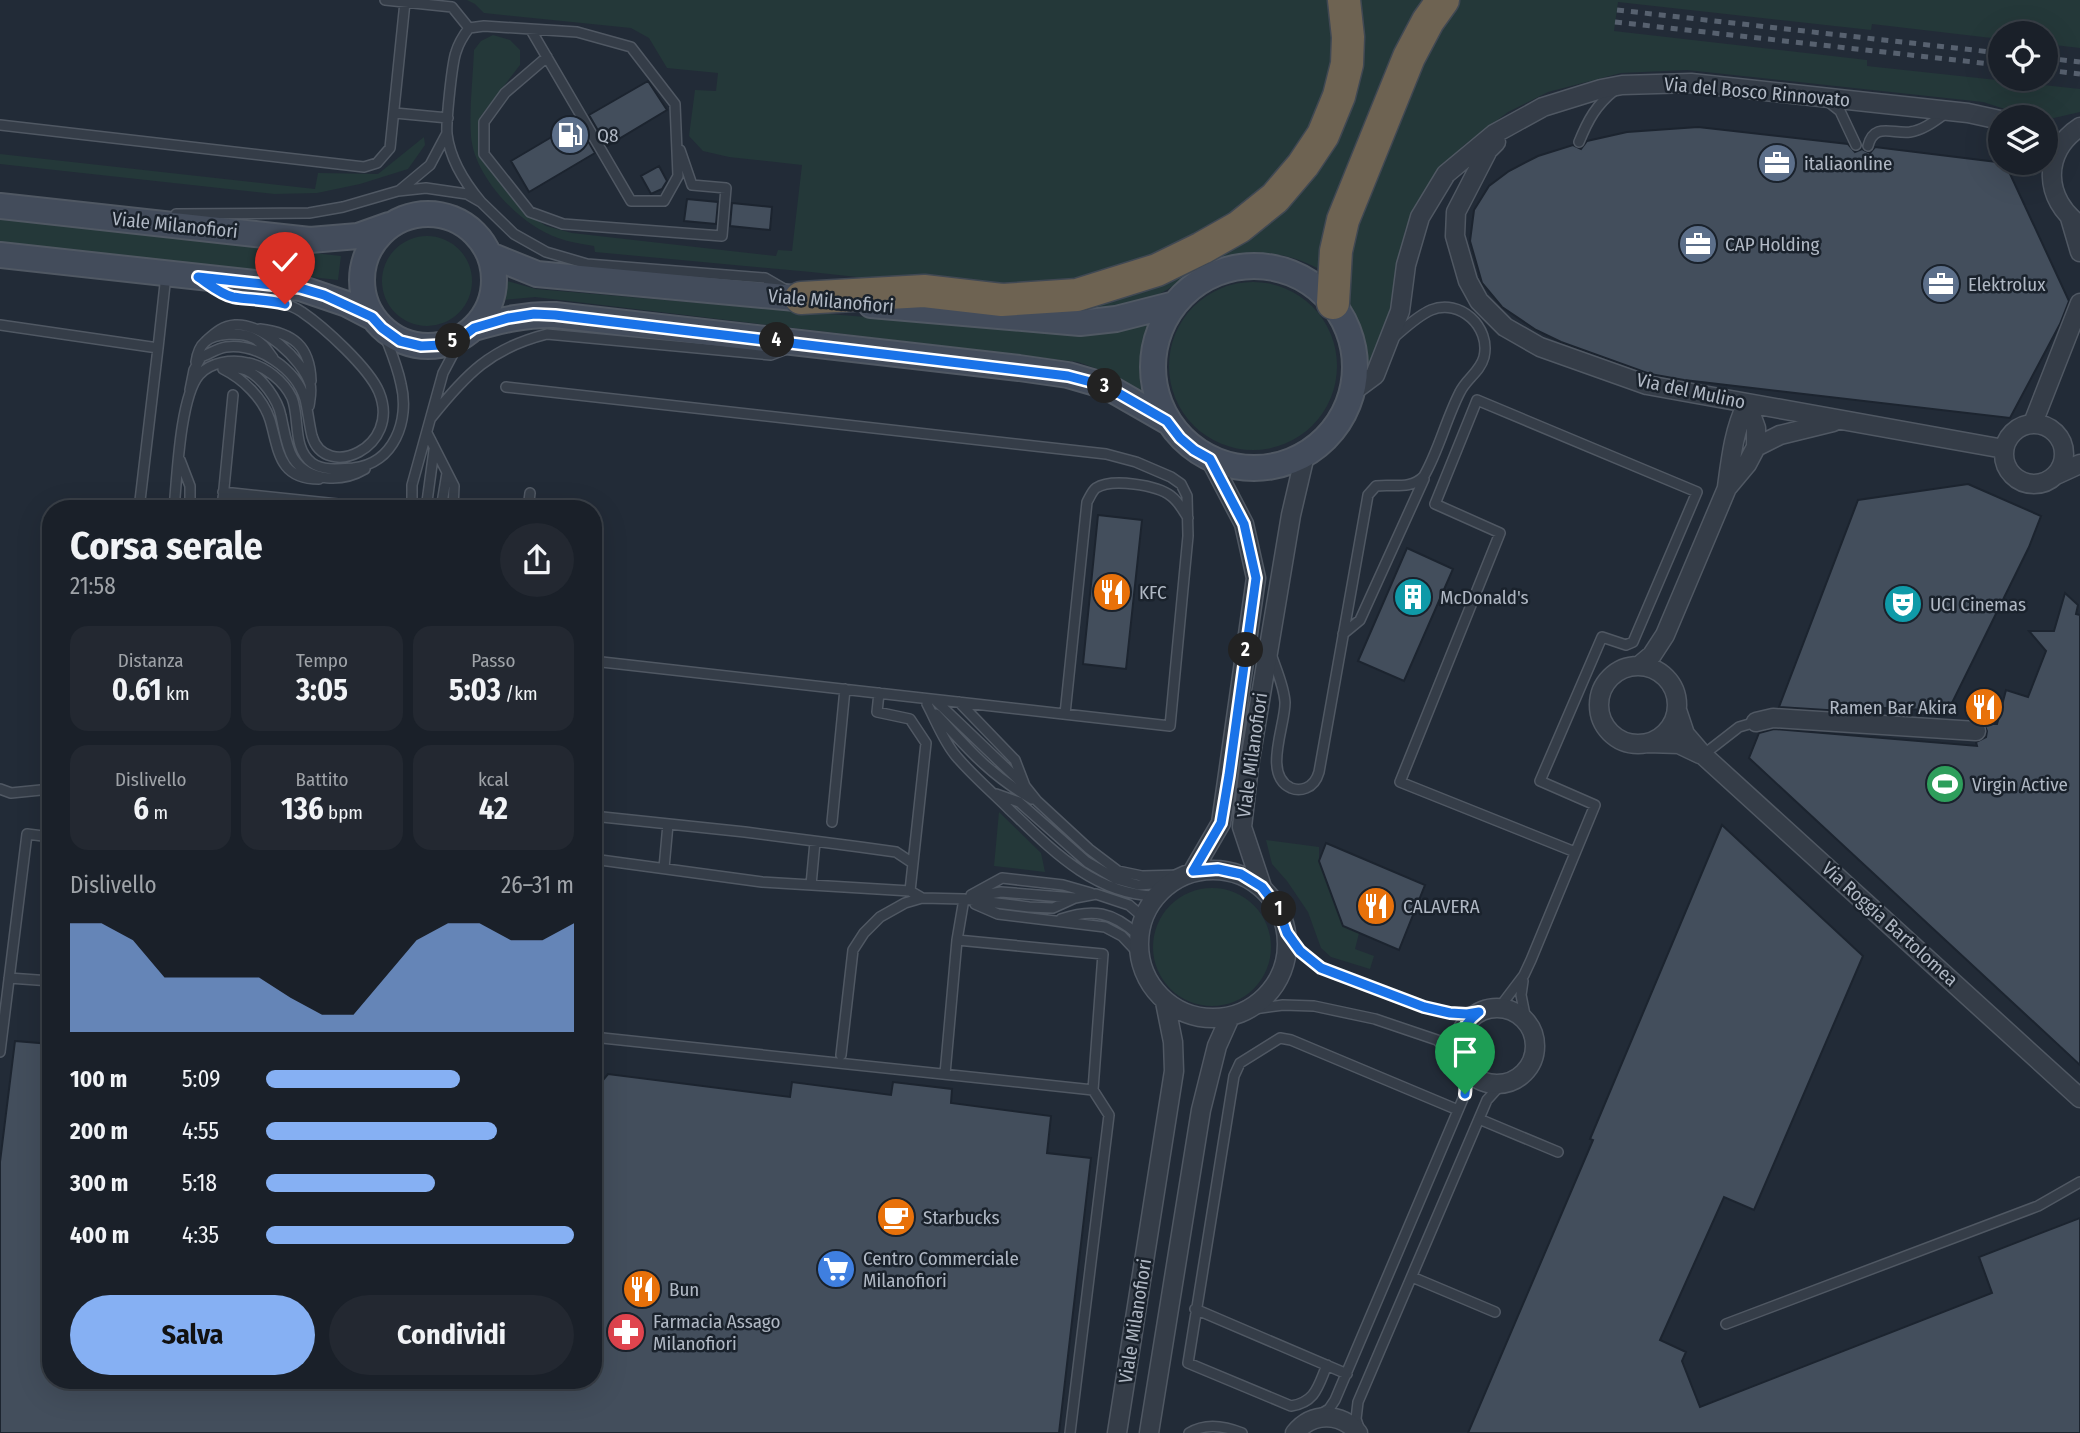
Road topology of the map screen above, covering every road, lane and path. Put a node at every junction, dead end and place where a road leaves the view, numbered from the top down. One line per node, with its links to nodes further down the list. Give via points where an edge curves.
1 (386, 0): 4 (lane)
2 (1344, 0): 36 (highway, via 1347,64 1322,135 1275,198 1239,227 1202,248 1157,270 1077,295 1002,300 924,292)
3 (1443, 0): 37 (highway, via 1409,57 1343,220)
4 (405, 2): 5 (lane, via 452,7); 11 (lane)
5 (469, 28): 6 (lane); 12 (lane, via 454,55)
6 (531, 30): 7 (lane); 18 (lane, via 577,32 631,47 675,104)
7 (547, 57): 18 (lane, via 631,201 664,201 678,176); 18 (lane, via 505,93 484,122 484,154 530,212 562,224 722,236 726,188 692,186)
8 (1622, 85): 9 (street, Via del Bosco Rinnovato, via 1691,83); 14 (street, Via del Bosco Rinnovato, via 1566,98); 19 (lane, via 1601,101)
9 (1822, 97): 10 (street, Via del Bosco Rinnovato); 20 (lane, via 1840,111)
10 (1948, 111): 13 (street, Via del Bosco Rinnovato); 21 (lane, via 1911,132 1876,131)
11 (395, 113): 12 (lane); 15 (lane, via 390,148 377,163 364,167)
12 (448, 118): 17 (lane)
13 (1988, 118)
14 (1518, 120): 24 (street, Via del Bosco Rinnovato, via 1488,150); 45 (street, Via del Bosco Rinnovato, via 1446,174 1420,217 1406,265 1400,311)
15 (0, 125)
16 (2080, 127): 22 (street)
17 (447, 133): 25 (lane, via 430,165); 26 (lane, via 458,167)
18 (676, 138)
19 (1579, 142)
20 (1856, 145)
21 (1868, 146)
22 (2058, 146)
23 (2051, 175): 29 (street, via 2059,205)
24 (1470, 183): 56 (street, Via del Mulino, via 1457,212 1455,236 1479,302 1505,327 1541,347 1647,385)
25 (398, 191): 26 (lane, via 447,190); 28 (lane, via 309,213)
26 (481, 202): 36 (lane, via 514,234 546,252 587,264 765,278)
27 (0, 206): 28 (main road, Viale Milanofiori)
28 (84, 215): 30 (main road, Viale Milanofiori, via 310,240 358,236)
29 (2075, 222): 31 (street)
30 (390, 225): 33 (main road, via 412,215 458,220 477,235); 40 (main road, via 375,239 361,277 363,298)
31 (2080, 252)
32 (0, 255): 34 (main road)
33 (490, 255): 36 (main road, Viale Milanofiori, via 537,274); 43 (main road, via 495,281 489,306)
34 (167, 273): 35 (main road); 47 (lane)
35 (198, 277): 40 (main road, via 300,288 324,295); 60 (lane, via 232,296 271,300 301,311 374,382 381,397 383,422 371,445 350,456 325,454 314,442)
36 (801, 299): 39 (main road, Viale Milanofiori, via 1080,323)
37 (1333, 303): 39 (main road, Viale Milanofiori, via 1291,273 1249,266 1223,270 1198,282); 54 (main road, Viale Milanofiori, via 1353,343)
38 (2080, 303): 61 (street)
39 (1175, 304): 59 (main road, Viale Milanofiori, via 1155,341 1152,360 1153,380)
40 (377, 323): 43 (main road, via 400,341 421,346 442,345); 70 (lane, via 402,386 401,424 393,446)
41 (0, 325): 47 (lane)
42 (253, 328): 44 (lane, via 236,325 220,329); 51 (lane, via 271,337 303,367); 51 (lane, via 280,331 297,341 310,365)
43 (468, 333): 46 (main road, Viale Milanofiori, via 534,314); 57 (lane, via 443,373)
44 (206, 341): 48 (lane, via 226,334 252,336); 50 (lane)
45 (1388, 342): 54 (street, Via del Bosco Rinnovato, via 1376,375); 73 (lane, via 1420,316 1442,308 1463,312 1483,334 1480,366 1460,392)
46 (805, 344): 57 (lane, via 771,355 547,334 521,340 491,356 459,382); 59 (main road, Viale Milanofiori, via 1068,376 1106,386)
47 (158, 348): 80 (lane)
48 (274, 359): 50 (lane, via 248,348 225,347 201,357); 60 (lane, via 297,383)
49 (212, 364): 53 (lane); 70 (lane, via 241,361 261,365 279,381 291,397 300,446 312,463 332,470); 70 (lane, via 242,380 262,403 279,458 292,472 308,479 331,479 354,475)
50 (194, 370): 53 (lane)
51 (311, 387): 60 (lane)
52 (506, 387): 90 (lane, via 1106,454 1136,462 1181,484)
53 (190, 390): 69 (lane)
54 (1352, 392): 68 (main road, Viale Milanofiori, via 1336,428)
55 (233, 395): 77 (lane)
56 (1747, 402): 58 (street, Via del Mulino); 65 (street, via 1756,428); 76 (street, via 1732,446)
57 (430, 418): 62 (lane)
58 (1847, 420): 65 (street, via 1809,426); 66 (street, Via del Mulino)
59 (1167, 421): 71 (main road, Viale Milanofiori, via 1180,438)
60 (308, 422)
61 (2033, 424): 63 (street); 66 (street, via 2015,430)
62 (427, 433): 67 (lane); 85 (lane)
63 (2058, 435): 64 (street); 75 (street, via 2064,451)
64 (2080, 442)
65 (1756, 447): 76 (street)
66 (2004, 449): 75 (street, via 2008,469 2023,482 2043,482)
67 (434, 450): 74 (lane); 86 (lane)
68 (1305, 455): 71 (main road, Viale Milanofiori, via 1258,469); 93 (street, Viale Milanofiori)
69 (179, 459): 81 (lane); 82 (lane, via 190,486)
70 (381, 459)
71 (1210, 459): 121 (street, Viale Milanofiori, via 1244,524 1256,578 1221,823)
72 (2080, 464): 75 (street)
73 (1429, 467): 91 (lane, via 1360,620); 91 (lane, via 1412,484 1370,490)
74 (447, 472): 87 (lane); 88 (lane, via 454,486)
75 (2056, 475)
76 (1727, 488): 92 (street)
77 (223, 492): 79 (lane); 83 (lane)
78 (530, 493): 89 (lane)
79 (273, 498): 84 (lane)
80 (140, 500)
81 (175, 500)
82 (190, 500)
83 (223, 500)
84 (285, 500)
85 (412, 500)
86 (427, 500)
87 (442, 500)
88 (453, 500)
89 (529, 500)
90 (1189, 520): 102 (lane, via 1170,726); 102 (lane, via 1170,495 1153,488 1119,483 1093,489 1087,502)
91 (1343, 634): 93 (lane, via 1319,772 1316,781 1298,790 1287,787 1277,771 1285,702)
92 (1665, 635): 95 (street); 96 (street, via 1663,658)
93 (1269, 646): 123 (street, Viale Milanofiori, via 1242,827)
94 (602, 662): 97 (lane)
95 (1640, 665): 96 (street); 105 (street, via 1608,679 1599,712 1617,738)
96 (1668, 680): 101 (street)
97 (845, 689): 98 (lane); 113 (lane)
98 (879, 693): 99 (lane); 119 (lane, via 877,712 911,719 926,743)
99 (927, 700): 100 (lane); 107 (lane); 110 (lane, via 954,755); 111 (lane, via 982,765)
100 (959, 702): 102 (lane); 107 (lane, via 1016,760)
101 (1677, 710): 105 (street, via 1667,731); 106 (street, Via Roggia Bartolomea, via 1685,734)
102 (1065, 714)
103 (1756, 722): 104 (street, via 1773,718); 106 (lane, via 1739,727)
104 (1976, 731)
105 (1648, 743): 106 (street, Via Roggia Bartolomea, via 1679,744)
106 (1703, 755): 150 (street, Via Roggia Bartolomea)
107 (1025, 786): 111 (lane)
108 (0, 789): 109 (lane, via 11,793)
109 (42, 790)
110 (992, 792): 121 (lane, via 1020,802 1087,862 1116,879 1138,885); 126 (lane, via 1075,870 1130,894)
111 (1037, 801): 121 (lane, via 1118,872)
112 (602, 817): 114 (lane)
113 (832, 822)
114 (668, 824): 116 (lane); 120 (lane)
115 (42, 836): 135 (lane, via 27,834)
116 (815, 842): 119 (lane, via 896,852); 122 (lane)
117 (1575, 852): 117 (lane, via 1595,804 1540,781 1602,637 1626,645 1633,642 1697,492 1477,400 1435,504 1500,533 1400,782); 134 (lane)
118 (602, 860): 120 (lane)
119 (911, 862): 124 (lane)
120 (664, 868): 122 (lane)
121 (1181, 877): 123 (street, via 1218,869 1241,874); 126 (street, Viale Milanofiori)
122 (811, 885): 124 (lane)
123 (1262, 887): 131 (street, Viale Milanofiori, via 1278,908)
124 (910, 891): 127 (lane)
125 (1096, 894): 128 (lane, via 1075,898 1001,892); 128 (lane, via 1002,878); 129 (lane, via 1129,905)
126 (1154, 896): 129 (street, Viale Milanofiori)
127 (922, 898): 128 (lane); 145 (lane, via 880,917 853,950)
128 (964, 899): 130 (lane, via 998,914); 132 (lane)
129 (1143, 917): 133 (street, Viale Milanofiori)
130 (1059, 920): 133 (lane, via 1105,927); 133 (lane, via 1082,912 1108,915 1126,924)
131 (1287, 933): 139 (street, Viale Milanofiori, via 1283,969 1275,986); 140 (lane, via 1321,968 1424,1007 1450,1013)
132 (957, 940): 147 (lane); 149 (lane, via 1103,954)
133 (1138, 944): 137 (street, Viale Milanofiori, via 1143,971)
134 (1524, 975): 138 (lane); 142 (lane)
135 (9, 978): 136 (lane); 144 (lane)
136 (42, 980)
137 (1165, 1002): 141 (street, Viale Milanofiori, via 1185,1014 1207,1019); 163 (street, Viale Milanofiori, via 1174,1071)
138 (1499, 1008): 140 (street); 142 (street)
139 (1247, 1010): 141 (street, Viale Milanofiori); 146 (lane, via 1314,1006 1375,1019 1437,1040)
140 (1479, 1012): 146 (street, via 1462,1030 1460,1055)
141 (1230, 1017): 164 (street, Viale Milanofiori, via 1203,1098)
142 (1525, 1020): 148 (street, via 1532,1030 1535,1052 1526,1072)
143 (602, 1038): 147 (lane)
144 (0, 1052)
145 (841, 1055)
146 (1465, 1066): 148 (street, via 1483,1082); 151 (lane, via 1467,1082)
147 (945, 1074): 149 (lane)
148 (1507, 1083): 152 (lane, via 1487,1100)
149 (1093, 1090): 162 (lane, via 1109,1115)
150 (2079, 1095)
151 (1458, 1110): 156 (lane, via 1291,1040 1280,1038 1240,1063 1234,1076); 160 (lane)
152 (1479, 1119): 153 (lane); 155 (lane)
153 (1558, 1152)
154 (2080, 1182): 158 (lane, via 2038,1206)
155 (1412, 1277): 157 (lane); 168 (lane, via 1358,1402)
156 (1195, 1309): 159 (lane); 159 (lane, via 1188,1363 1291,1406 1303,1404 1316,1392)
157 (1495, 1312)
158 (1726, 1324)
159 (1327, 1365): 160 (lane)
160 (1347, 1374): 161 (lane, via 1329,1409)
161 (1315, 1418): 167 (street); 168 (street, via 1338,1418)
162 (1070, 1433)
163 (1117, 1433)
164 (1149, 1433)
165 (1189, 1433): 166 (lane, via 1217,1426)
166 (1242, 1433)
167 (1295, 1433)
168 (1359, 1433)

